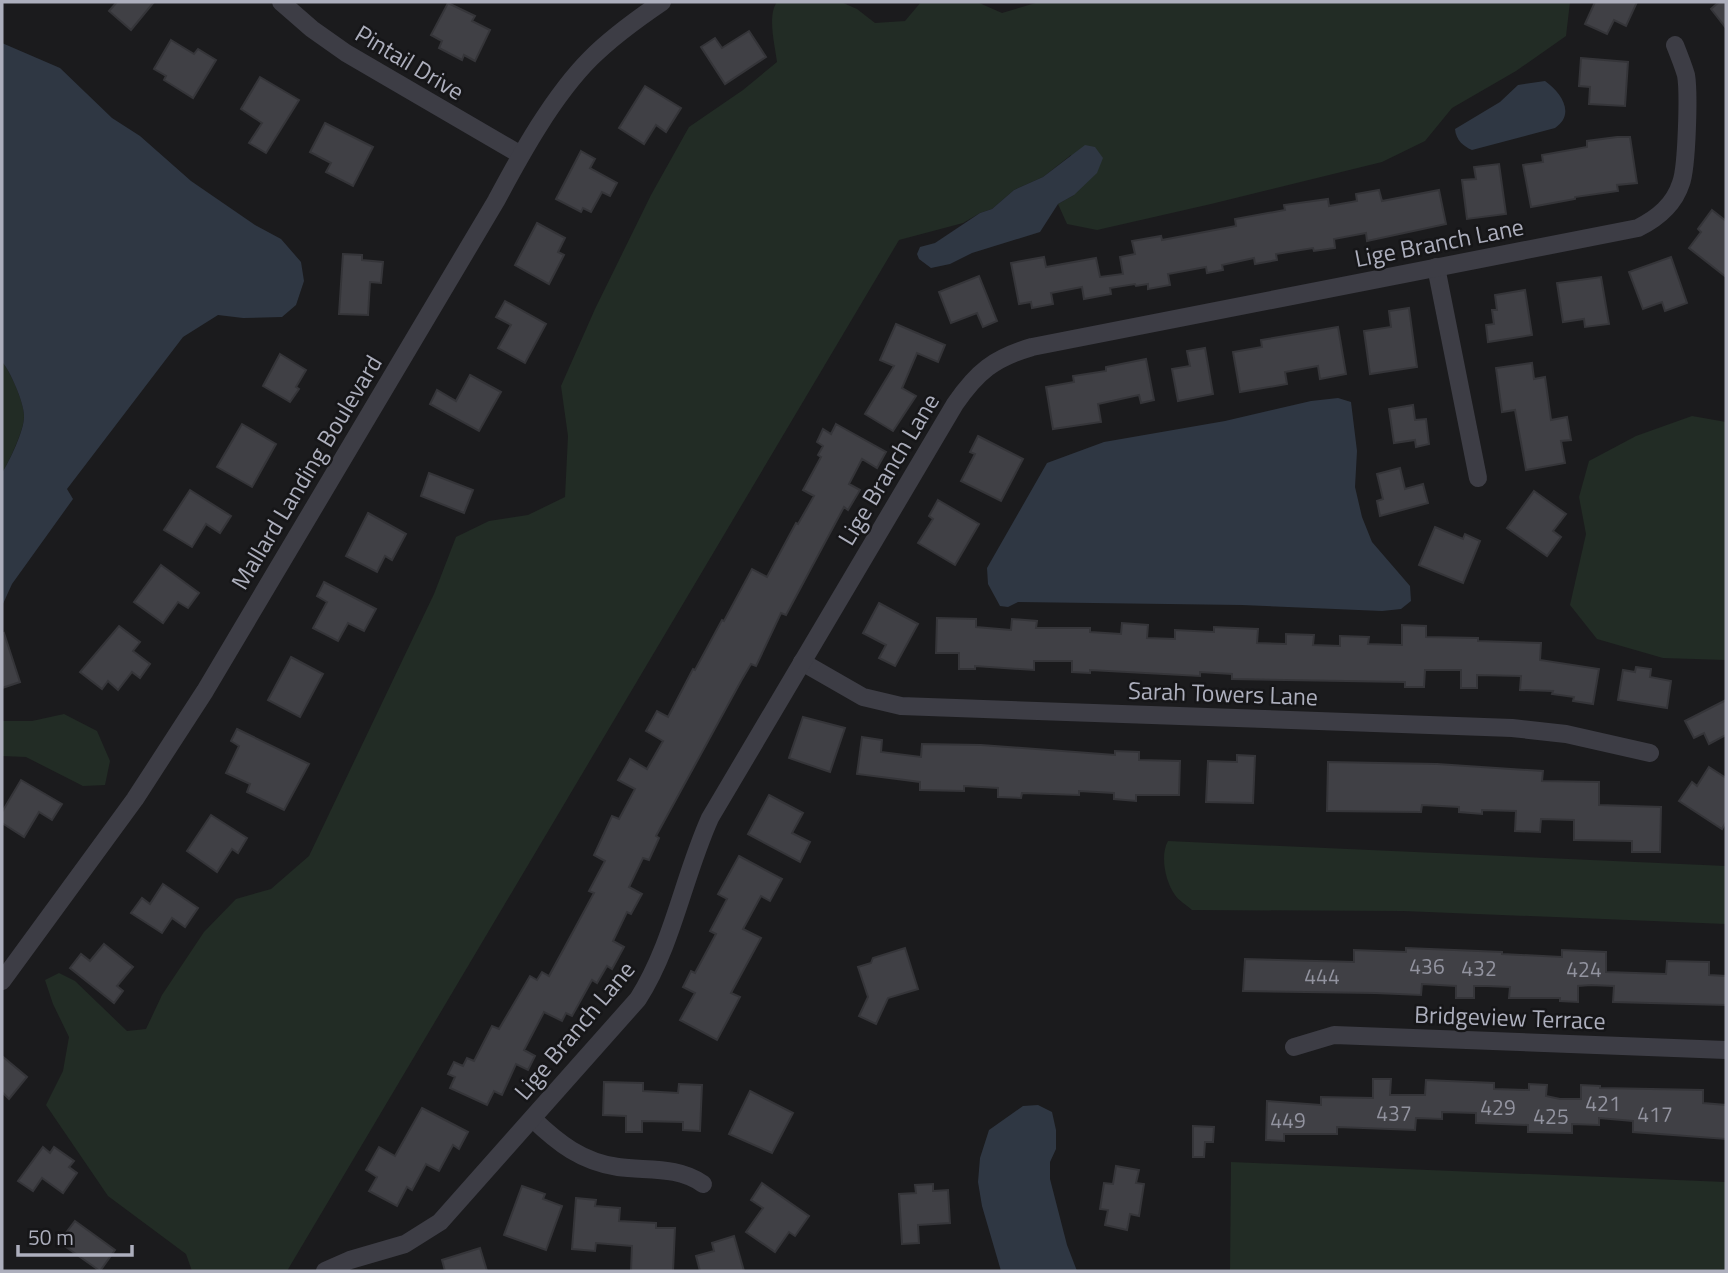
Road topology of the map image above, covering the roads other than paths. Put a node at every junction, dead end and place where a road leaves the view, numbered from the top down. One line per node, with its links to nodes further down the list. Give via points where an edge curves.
1 (281, 2): 4 (street, Pintail Drive, via 346,52)
2 (662, 2): 4 (street, Mallard Landing Boulevard, via 589,60)
3 (1675, 45): 5 (street, Lige Branch Lane, via 1686,79 1685,160 1682,182 1658,217 1628,230)
4 (521, 155): 9 (street, Mallard Landing Boulevard, via 199,701 135,799)
5 (1436, 267): 6 (street); 7 (street, Lige Branch Lane, via 1032,347 998,359 982,370 955,404)
6 (1478, 478)
7 (802, 662): 8 (street, Sarah Towers Lane, via 863,697 901,706 1512,728 1566,734); 12 (street, Lige Branch Lane, via 710,818 654,974)
8 (1650, 753)
9 (2, 981)
10 (1294, 1047): 11 (street, Bridgeview Terrace, via 1334,1035)
11 (1726, 1050)
12 (533, 1119): 13 (street, via 556,1141 588,1160 680,1173); 14 (street, Lige Branch Lane, via 425,1234)
13 (704, 1184)
14 (325, 1271)

